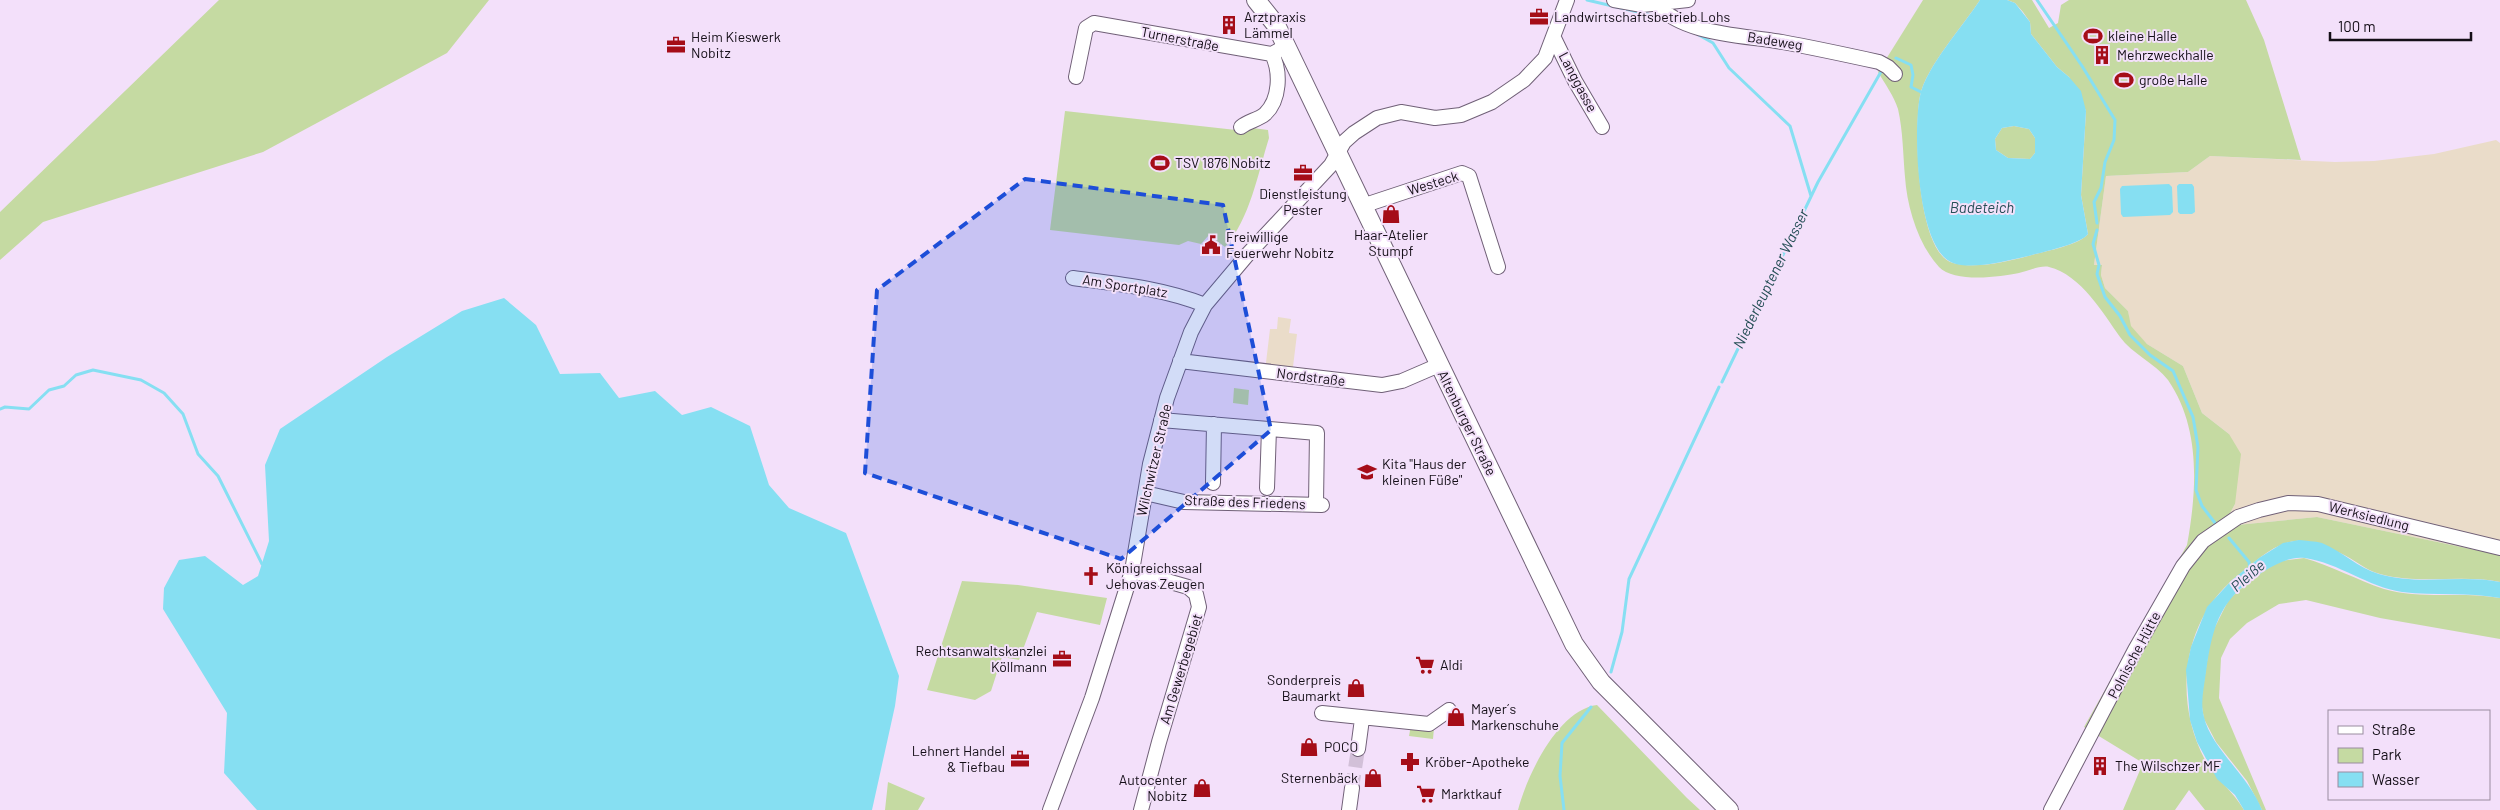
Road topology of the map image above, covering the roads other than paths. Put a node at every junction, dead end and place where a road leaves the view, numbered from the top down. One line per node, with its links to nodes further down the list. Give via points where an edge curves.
1 (1566, 0): 6 (street, Langgasse)
2 (1614, 0): 5 (street)
3 (1688, 0): 5 (street)
4 (1258, 1): 7 (main road, Altenburger Straße, via 1276,25)
5 (1656, 4): 8 (street, Badeweg, via 1675,20 1698,27 1879,62)
6 (1554, 38): 11 (street, Langgasse); 12 (street, Langgasse, via 1546,58 1524,80 1492,102 1461,115 1435,118 1401,112 1377,118 1354,132)
7 (1279, 50): 9 (street, Turnerstraße, via 1094,23 1089,24 1083,35); 10 (street, via 1275,60 1277,89 1274,104 1264,115); 12 (main road, Altenburger Straße)
8 (1895, 74)
9 (1076, 77)
10 (1241, 127)
11 (1602, 127)
12 (1338, 154): 13 (main road, Altenburger Straße); 16 (street, Wilchwitzer Straße)
13 (1362, 206): 14 (street, Westeck, via 1462,173 1469,176); 18 (main road, Altenburger Straße)
14 (1498, 267)
15 (1073, 278): 16 (street, Am Sportplatz, via 1154,289 1180,295)
16 (1205, 306): 17 (street, Wilchwitzer Straße)
17 (1180, 361): 18 (street, Nordstraße, via 1382,385 1402,381); 19 (street, Wilchwitzer Straße)
18 (1439, 365): 36 (main road, Altenburger Straße, via 1574,644 1601,682)
19 (1161, 420): 20 (street, Straße des Friedens); 24 (street, Wilchwitzer Straße)
20 (1214, 424): 21 (street, Straße des Friedens); 22 (street, Straße des Friedens)
21 (1268, 429): 23 (street, Straße des Friedens); 24 (street, Straße des Friedens, via 1317,433 1319,504 1184,502)
22 (1212, 483)
23 (1267, 488)
24 (1145, 494): 27 (street, Wilchwitzer Straße)
25 (2238, 517): 26 (street, Werksiedlung, via 2288,503 2318,504); 37 (street, Polnische Hütte, via 2203,541 2183,566)
26 (2500, 548)
27 (1132, 571): 33 (street, Wilchwitzer Straße, via 1092,698); 34 (street, Am Gewerbegebiet, via 1188,587 1196,594 1199,607)
28 (1449, 710): 30 (street, via 1429,724)
29 (1322, 713): 30 (street)
30 (1362, 719): 31 (street)
31 (1358, 749)
32 (1352, 788): 35 (street)
33 (1050, 810)
34 (1141, 810)
35 (1349, 810)
36 (1729, 810)
37 (2051, 810)

